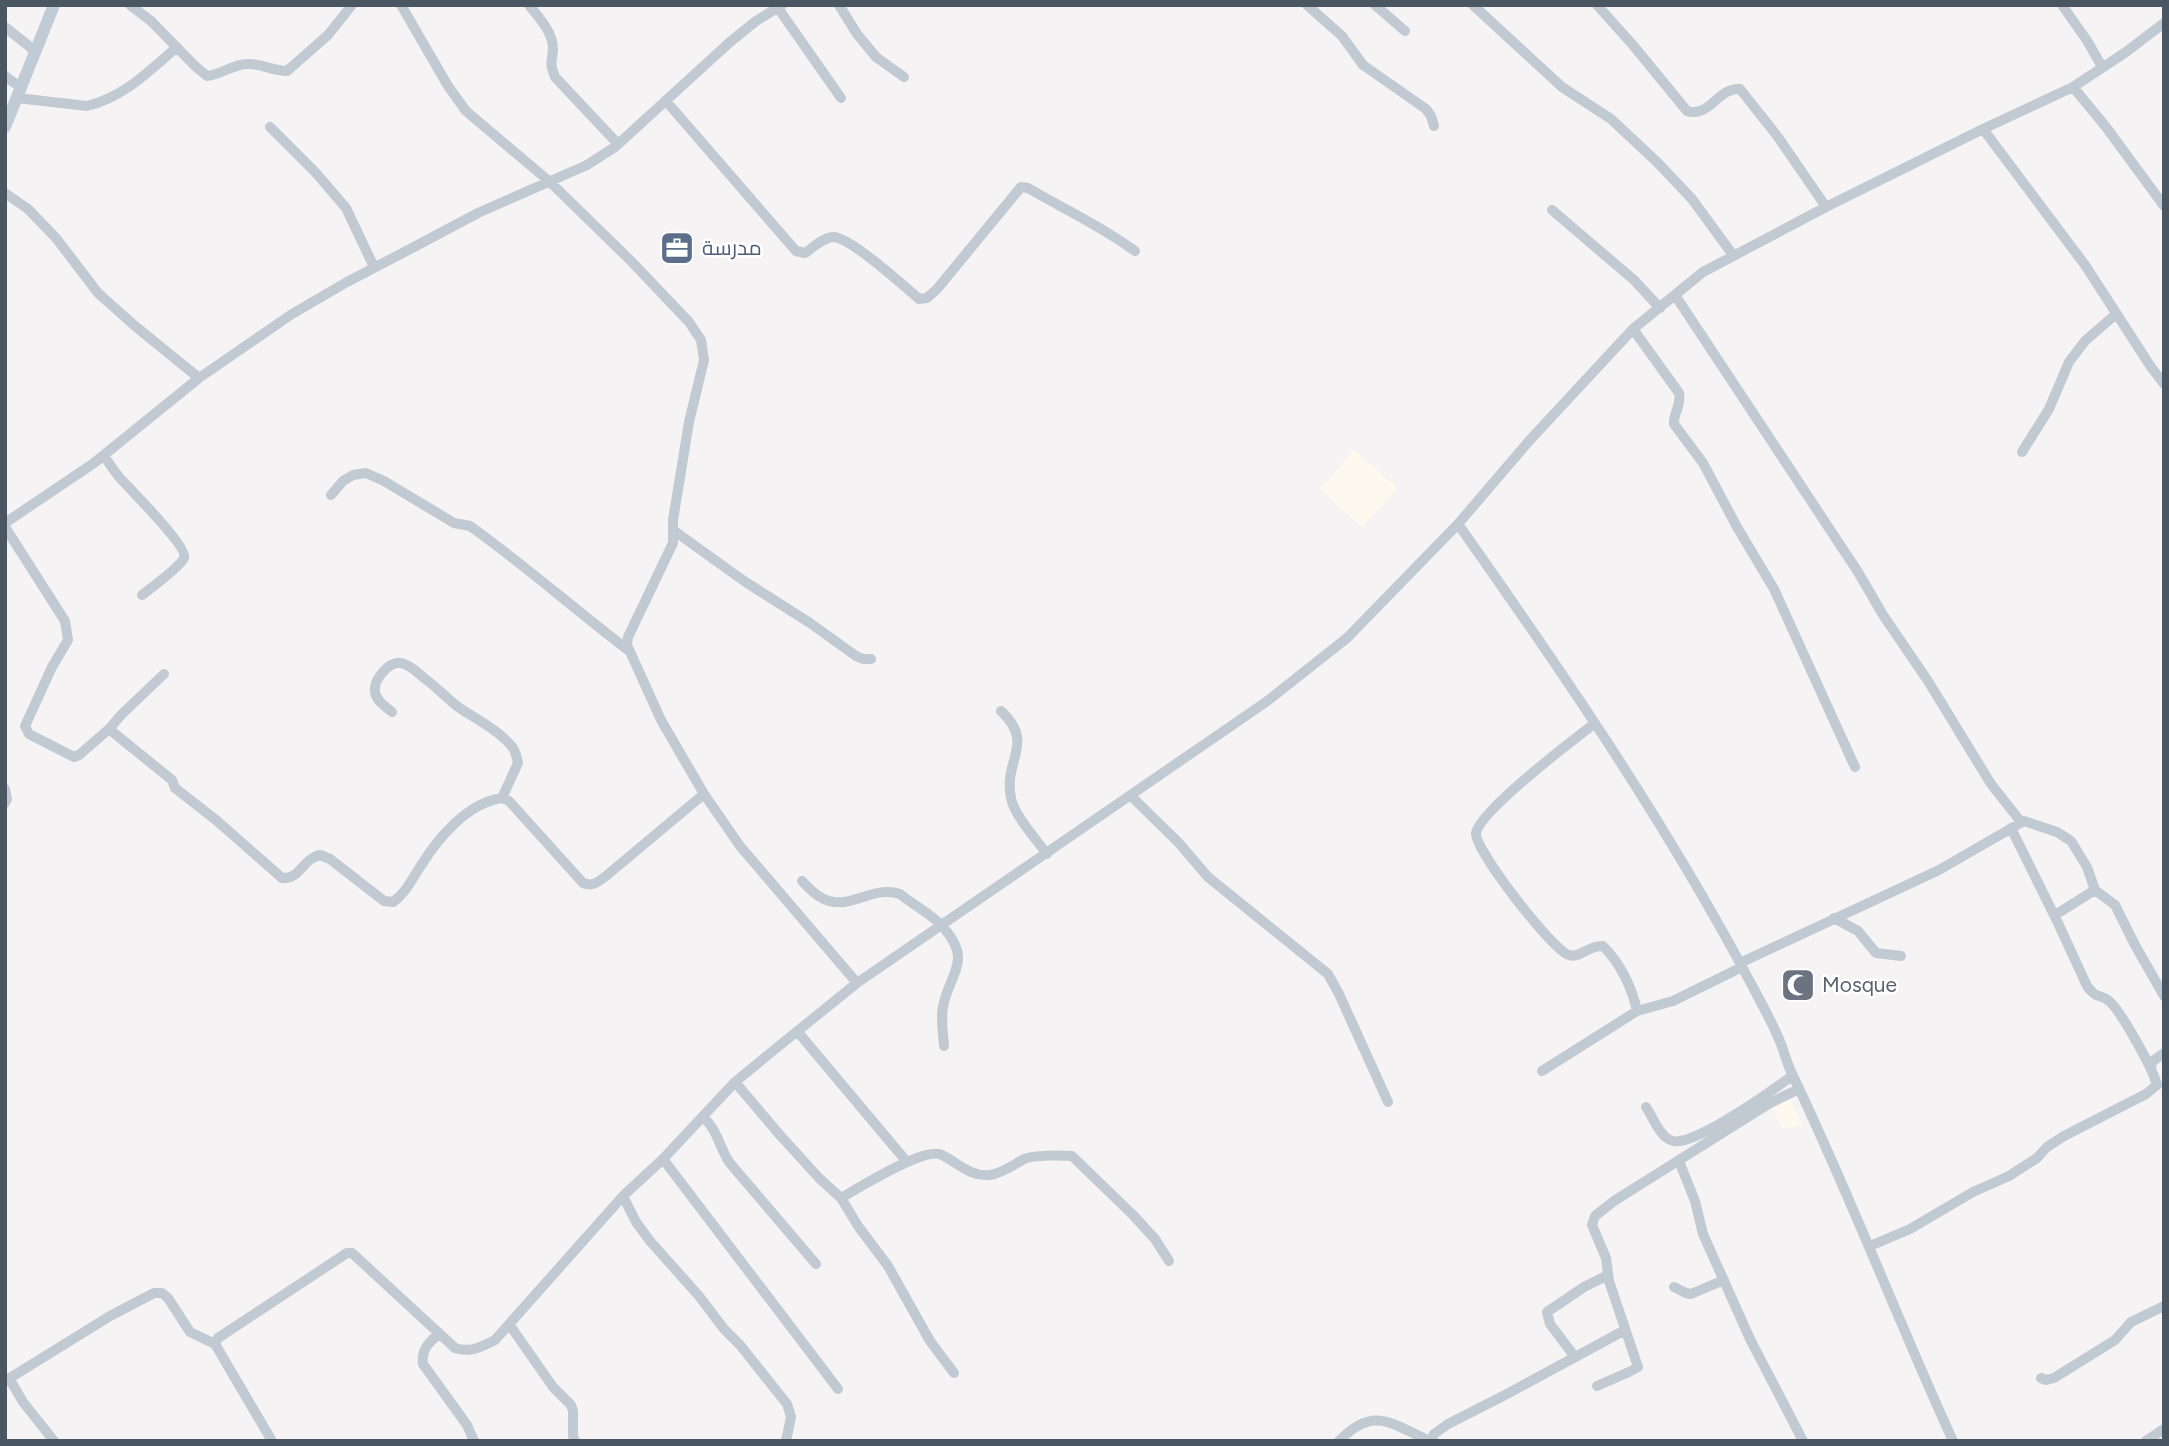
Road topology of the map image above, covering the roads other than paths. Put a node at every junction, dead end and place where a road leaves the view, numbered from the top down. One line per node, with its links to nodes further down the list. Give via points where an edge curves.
1 (54, 5): 17 (street)
2 (130, 5): 16 (street)
3 (352, 5): 16 (street, via 328,35 287,71 250,63 207,76)
4 (401, 5): 30 (street, via 466,111)
5 (529, 5): 29 (street, via 551,37 555,77)
6 (839, 5): 20 (street, via 876,57)
7 (1307, 5): 25 (street, via 1342,36 1363,65 1426,109)
8 (1375, 5): 15 (street)
9 (1473, 5): 36 (street, via 1562,87 1611,120 1658,163 1692,199)
10 (1597, 5): 33 (street, via 1687,111 1703,111 1725,93 1740,89)
11 (2062, 5): 18 (street)
12 (780, 6): 23 (street); 24 (street, via 730,42)
13 (2164, 23): 18 (street)
14 (5, 27): 17 (street)
15 (1405, 31)
16 (177, 47): 22 (street, via 117,96 98,103 87,106)
17 (36, 51): 22 (street)
18 (2102, 67): 21 (street)
19 (5, 76): 22 (street)
20 (904, 77)
21 (2073, 87): 28 (street); 32 (street)
22 (19, 93): 26 (street)
23 (841, 98)
24 (666, 101): 29 (street); 35 (street, via 796,251 805,253 836,237 919,299 937,289 1021,187 1109,232)
25 (1434, 126)
26 (5, 127)
27 (270, 127): 37 (street, via 346,208)
28 (1983, 129): 33 (street); 40 (street)
29 (618, 144): 30 (street)
30 (550, 182): 37 (street); 49 (street, via 631,261 701,340 704,360 689,422)
31 (5, 193): 42 (street, via 56,238 98,293)
32 (2164, 205)
33 (1826, 206): 36 (street)
34 (1552, 210): 39 (street)
35 (1135, 251)
36 (1733, 255): 38 (street)
37 (374, 267): 42 (street, via 292,314)
38 (1675, 295): 39 (street); 64 (street, via 1991,784)
39 (1660, 308): 41 (street)
40 (2116, 314): 43 (street); 44 (street, via 2069,362 2049,409)
41 (1633, 330): 47 (street); 58 (street, via 1679,393 1674,424 1703,463 1774,589)
42 (199, 378): 45 (street)
43 (2164, 384)
44 (2022, 452)
45 (104, 456): 48 (street); 50 (street, via 184,553 179,564)
46 (331, 495): 51 (street, via 353,475 366,473 384,481 454,523 470,526)
47 (1458, 524): 56 (street); 61 (street, via 1347,638 1266,702)
48 (5, 525): 57 (street, via 68,630 68,640 45,681 26,730 74,757)
49 (673, 530): 51 (street, via 673,543 628,637); 52 (street, via 856,656)
50 (142, 595)
51 (628, 650): 60 (street, via 661,720)
52 (871, 659)
53 (163, 674): 57 (street)
54 (1000, 711): 66 (street, via 1012,721 1019,742 1011,772 1011,801)
55 (392, 712): 62 (street, via 374,692 384,671 401,663 512,747 518,763)
56 (1594, 724): 73 (street, via 1701,892); 76 (street, via 1500,803 1480,824 1477,843 1530,917 1562,952 1578,956 1594,945 1603,946 1614,957)
57 (109, 729): 62 (street, via 282,878 294,877 314,856 325,856 389,902 401,897 427,856 459,820 482,804)
58 (1855, 767)
59 (5, 789): 63 (street)
60 (705, 794): 62 (street, via 589,885); 74 (street, via 740,846)
61 (1131, 796): 66 (street); 85 (street, via 1208,877 1328,974)
62 (502, 798)
63 (5, 803)
64 (2021, 822): 65 (street); 68 (street, via 2068,837)
65 (2011, 828): 69 (street); 70 (street, via 1938,870)
66 (1047, 854): 71 (street)
67 (802, 881): 71 (street, via 829,901 894,892)
68 (2095, 890): 69 (street); 75 (street, via 2115,905)
69 (2055, 915): 80 (street, via 2092,994 2110,1002)
70 (1834, 918): 72 (street, via 1858,931 1876,953); 73 (street)
71 (942, 925): 74 (street); 78 (street, via 959,955 942,1013)
72 (1901, 956)
73 (1741, 965): 76 (street, via 1673,1001); 82 (street)
74 (857, 983): 77 (street)
75 (2164, 996)
76 (1637, 1011): 81 (street)
77 (797, 1031): 83 (street); 90 (street)
78 (944, 1046)
79 (2164, 1053): 80 (street)
80 (2151, 1067): 93 (street, via 2157,1085 2152,1090 2064,1136 2010,1176)
81 (1542, 1071)
82 (1792, 1076): 84 (street); 86 (street, via 1719,1125 1681,1140 1666,1137)
83 (735, 1082): 87 (street); 92 (street)
84 (1799, 1089): 89 (street); 93 (street)
85 (1388, 1102)
86 (1646, 1107)
87 (703, 1117): 88 (street); 95 (street, via 715,1130 729,1163)
88 (663, 1159): 91 (street); 109 (street)
89 (1679, 1161): 96 (street, via 1604,1207 1593,1219); 97 (street)
90 (907, 1162): 92 (street); 94 (street, via 929,1152 940,1153 968,1171 992,1175 1027,1158 1072,1156 1133,1214)
91 (623, 1196): 100 (street); 115 (street, via 650,1241 787,1404 791,1417)
92 (841, 1198): 105 (street)
93 (1870, 1246): 119 (street)
94 (1169, 1261)
95 (816, 1264)
96 (1608, 1275): 101 (street); 104 (street, via 1547,1312 1550,1324)
97 (1724, 1280): 98 (street, via 1691,1294); 118 (street)
98 (1674, 1287)
99 (2164, 1306): 106 (street, via 2131,1322 2115,1340 2054,1378)
100 (509, 1324): 102 (street, via 495,1340 475,1350 455,1348); 114 (street, via 571,1405)
101 (1625, 1330): 104 (street); 108 (street, via 1637,1368)
102 (439, 1334): 103 (street, via 347,1253 218,1338); 113 (street, via 425,1346 423,1364)
103 (215, 1345): 107 (street, via 190,1332 168,1298 154,1293); 112 (street)
104 (1575, 1357): 117 (street, via 1448,1424)
105 (954, 1373)
106 (2041, 1378)
107 (7, 1379): 111 (street)
108 (1597, 1386)
109 (838, 1389)
110 (2164, 1429): 120 (street)
111 (54, 1441)
112 (272, 1441)
113 (474, 1441)
114 (575, 1441)
115 (786, 1441)
116 (1339, 1441): 117 (street, via 1356,1426 1376,1419 1388,1420)
117 (1430, 1441)
118 (1803, 1441)
119 (1953, 1441)
120 (2146, 1441)

